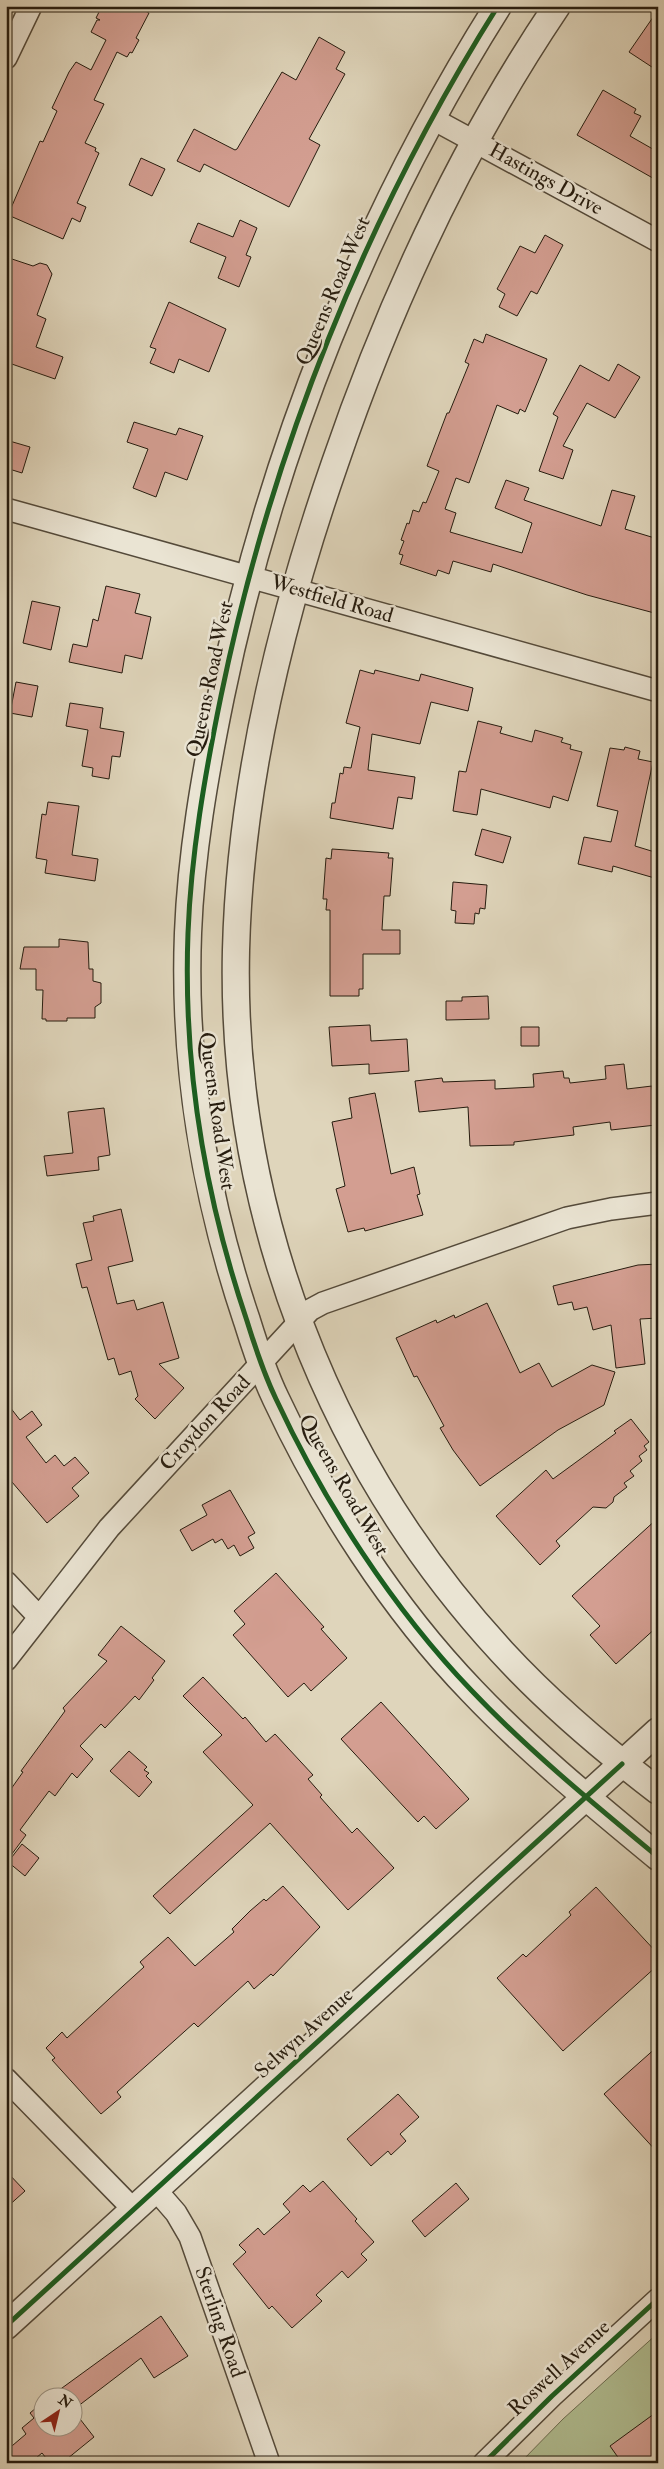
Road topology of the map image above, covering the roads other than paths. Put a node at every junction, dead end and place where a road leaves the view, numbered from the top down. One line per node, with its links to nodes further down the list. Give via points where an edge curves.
1 (31, 6): 4 (street)
2 (498, 6): 5 (street, Queens Road West)
3 (557, 6): 6 (street, Queens Road West)
4 (6, 58)
5 (433, 119): 6 (street, Hastings Drive); 9 (street, Queens Road West, via 381,220 323,352 282,466)
6 (476, 140): 7 (street, Hastings Drive); 10 (street, Queens Road West, via 435,218 372,361 326,487)
7 (658, 241)
8 (6, 509): 9 (street, Westfield Road)
9 (249, 576): 10 (street, Westfield Road); 14 (street, Queens Road West, via 206,777 190,909 188,977 190,1048 207,1174 231,1273)
10 (295, 589): 11 (street, Westfield Road); 13 (street, Queens Road West, via 272,686 250,803 239,900 236,985 246,1109 257,1175 282,1275)
11 (658, 691)
12 (658, 1203): 13 (street, Croydon Road, via 589,1213 543,1225 323,1303)
13 (299, 1321): 14 (street, Croydon Road); 19 (street, Queens Road West, via 320,1377 346,1430 409,1536 502,1652 555,1705)
14 (260, 1362): 16 (street, Croydon Road, via 110,1528); 21 (street, Queens Road West, via 316,1476 356,1543 392,1594 472,1691)
15 (6, 1582): 16 (street)
16 (39, 1617): 17 (street, Croydon Road)
17 (6, 1660)
18 (658, 1732): 19 (street, Selwyn Avenue)
19 (622, 1764): 20 (street, Queens Road West); 21 (street, Selwyn Avenue)
20 (658, 1791)
21 (586, 1797): 22 (street, Queens Road West); 24 (street, Selwyn Avenue)
22 (658, 1857)
23 (6, 2079): 25 (street)
24 (156, 2190): 25 (street, Selwyn Avenue); 28 (street, Sterling Road, via 176,2213 190,2237)
25 (134, 2210): 27 (street, Selwyn Avenue)
26 (658, 2299): 29 (street, Roswell Avenue)
27 (6, 2326)
28 (269, 2463)
29 (484, 2463)

